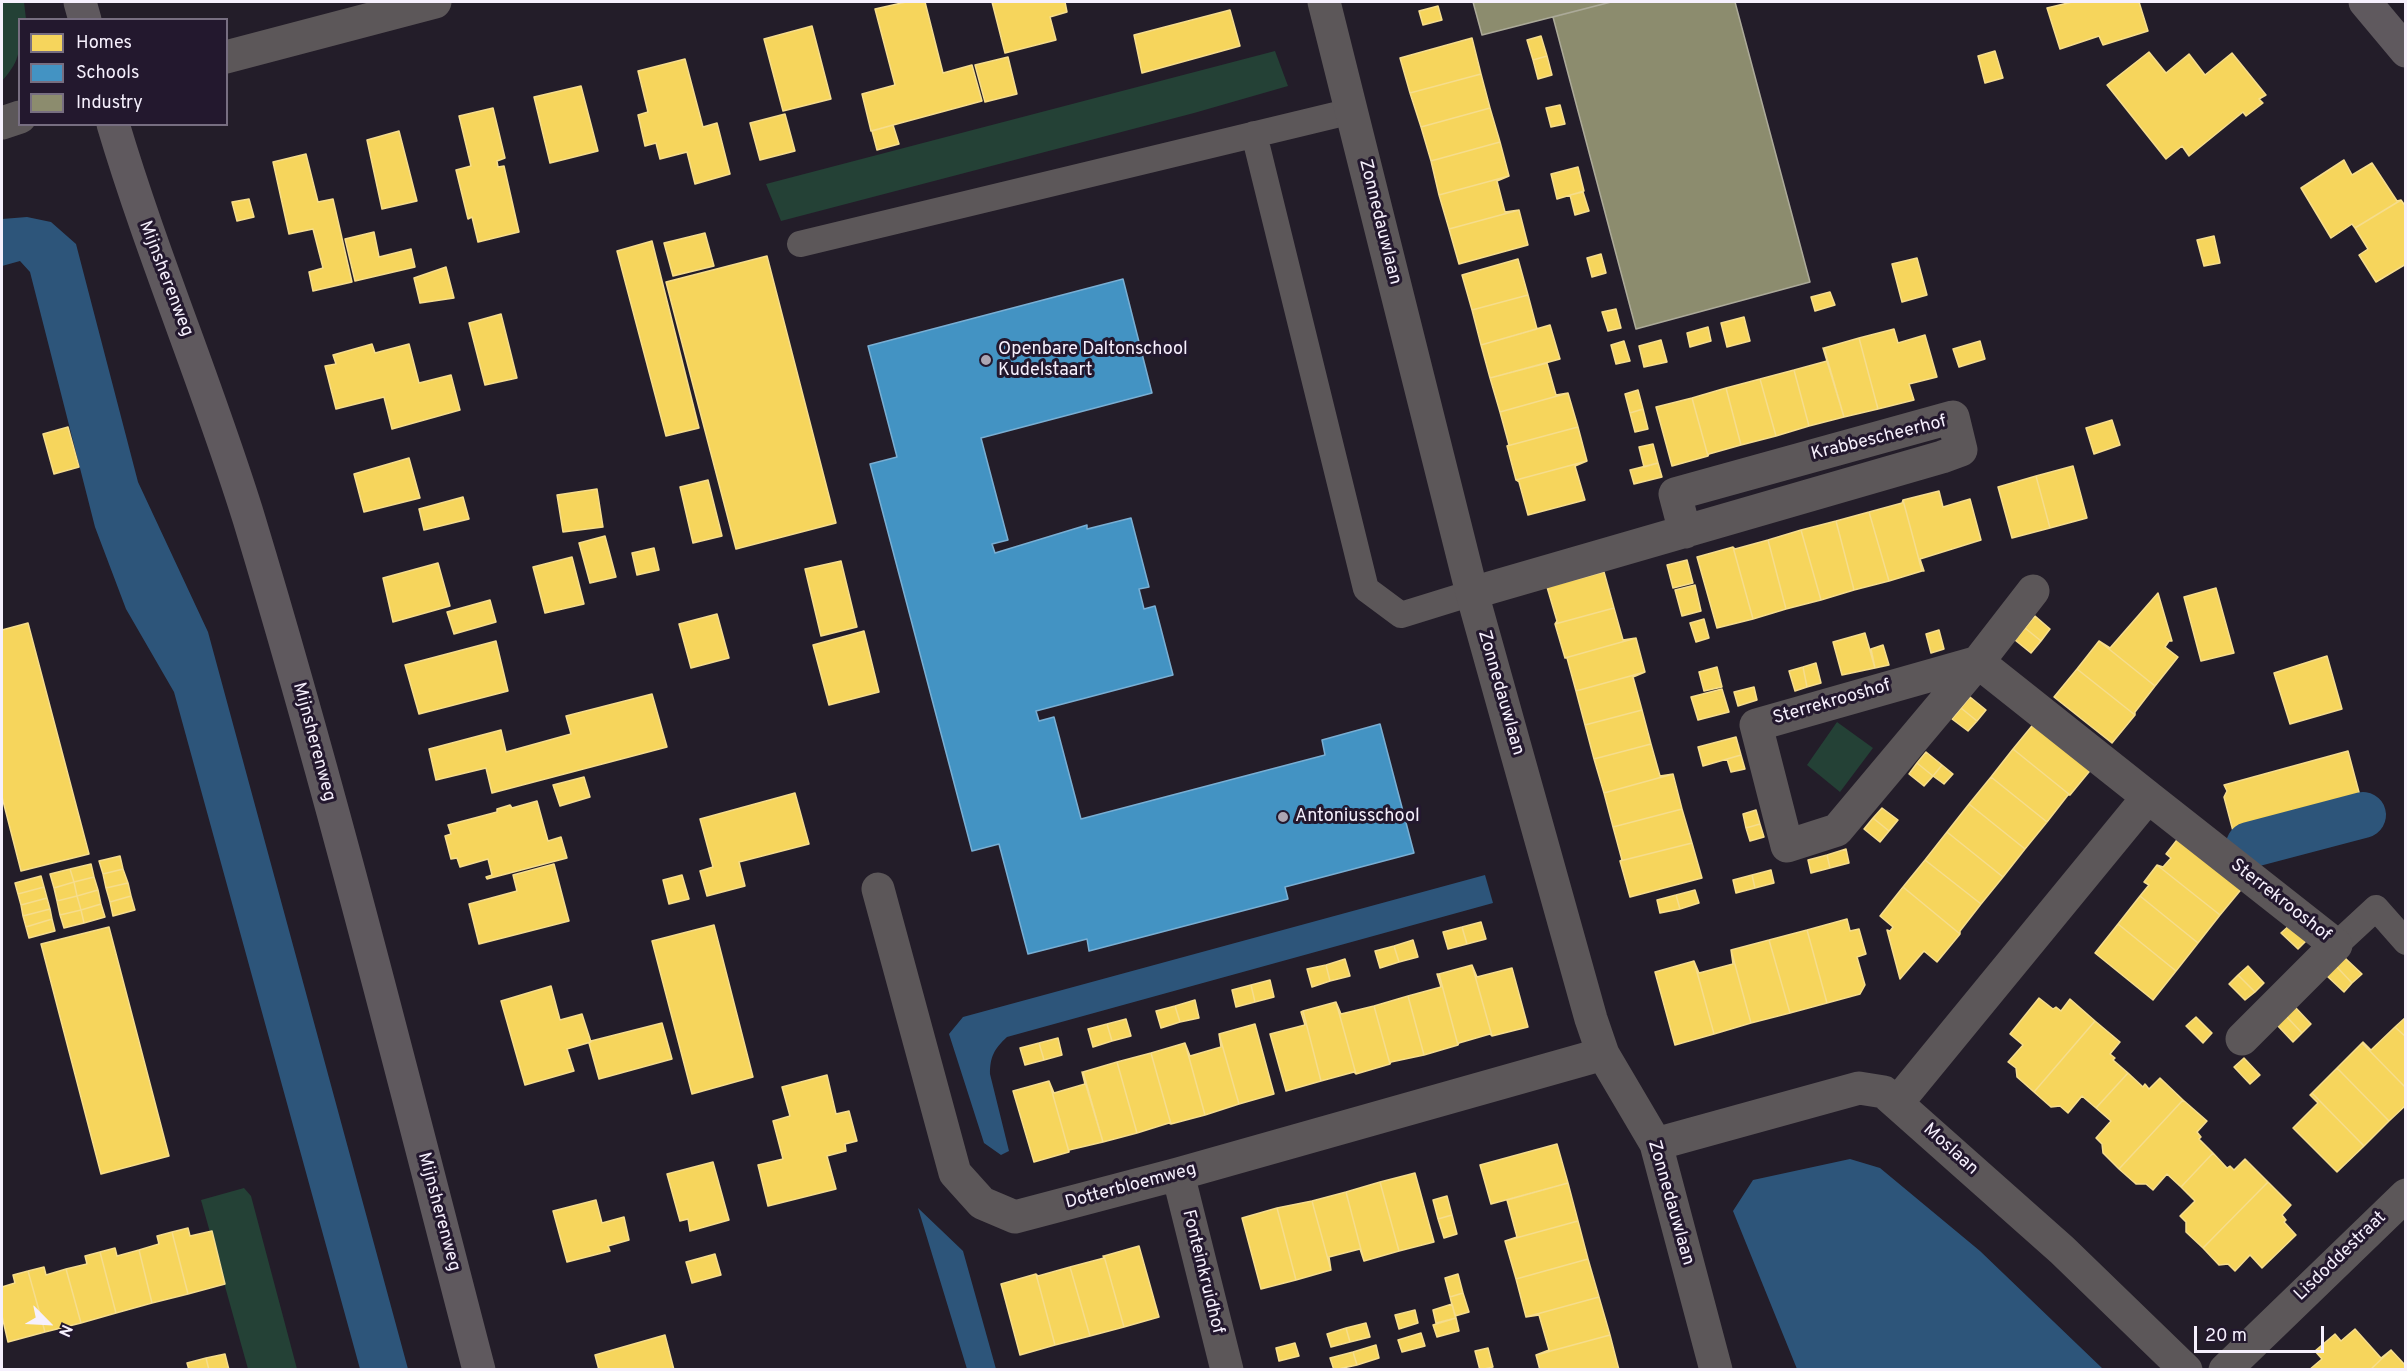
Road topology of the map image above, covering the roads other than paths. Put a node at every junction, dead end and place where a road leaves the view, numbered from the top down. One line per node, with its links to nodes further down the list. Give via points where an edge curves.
1 (80, 2): 5 (street)
2 (435, 2): 7 (street)
3 (1324, 2): 8 (street, Zonnedauwlaan)
4 (2365, 2): 6 (street)
5 (84, 18)
6 (2406, 51)
7 (228, 56)
8 (1352, 111): 12 (lane); 16 (street, Zonnedauwlaan)
9 (18, 118): 10 (street)
10 (2, 123)
11 (114, 126): 28 (street, Mijnsherenweg, via 150,240 211,400 299,687)
12 (1254, 134): 13 (lane); 16 (lane, via 1366,589 1401,615)
13 (800, 244)
14 (1685, 532): 14 (street, Krabbescheerhof, via 1675,494 1953,417 1961,450); 16 (street, Krabbescheerhof)
15 (2033, 591): 17 (street, Sterrekrooshof)
16 (1472, 593): 23 (street, Zonnedauwlaan)
17 (1978, 662): 17 (street, Sterrekrooshof, via 1837,830 1787,846 1756,725); 18 (street, Sterrekrooshof)
18 (2148, 797): 21 (street, Sterrekrooshof); 24 (street)
19 (878, 889): 26 (street, Dotterbloemweg, via 955,1173 982,1203 1015,1217)
20 (2406, 942): 21 (lane, via 2376,908)
21 (2336, 945): 22 (street, Sterrekrooshof)
22 (2241, 1039)
23 (1603, 1054): 25 (street, Zonnedauwlaan); 26 (street, Dotterbloemweg)
24 (1897, 1103): 25 (street, Moslaan, via 1884,1092 1859,1088); 31 (street, Moslaan, via 2062,1250)
25 (1656, 1144): 30 (street, Zonnedauwlaan)
26 (1178, 1174): 29 (street, Fonteinkruidhof)
27 (2406, 1195): 32 (street, Lisdoddestraat)
28 (479, 1370)
29 (1227, 1370)
30 (1716, 1370)
31 (2186, 1370)
32 (2225, 1370)

